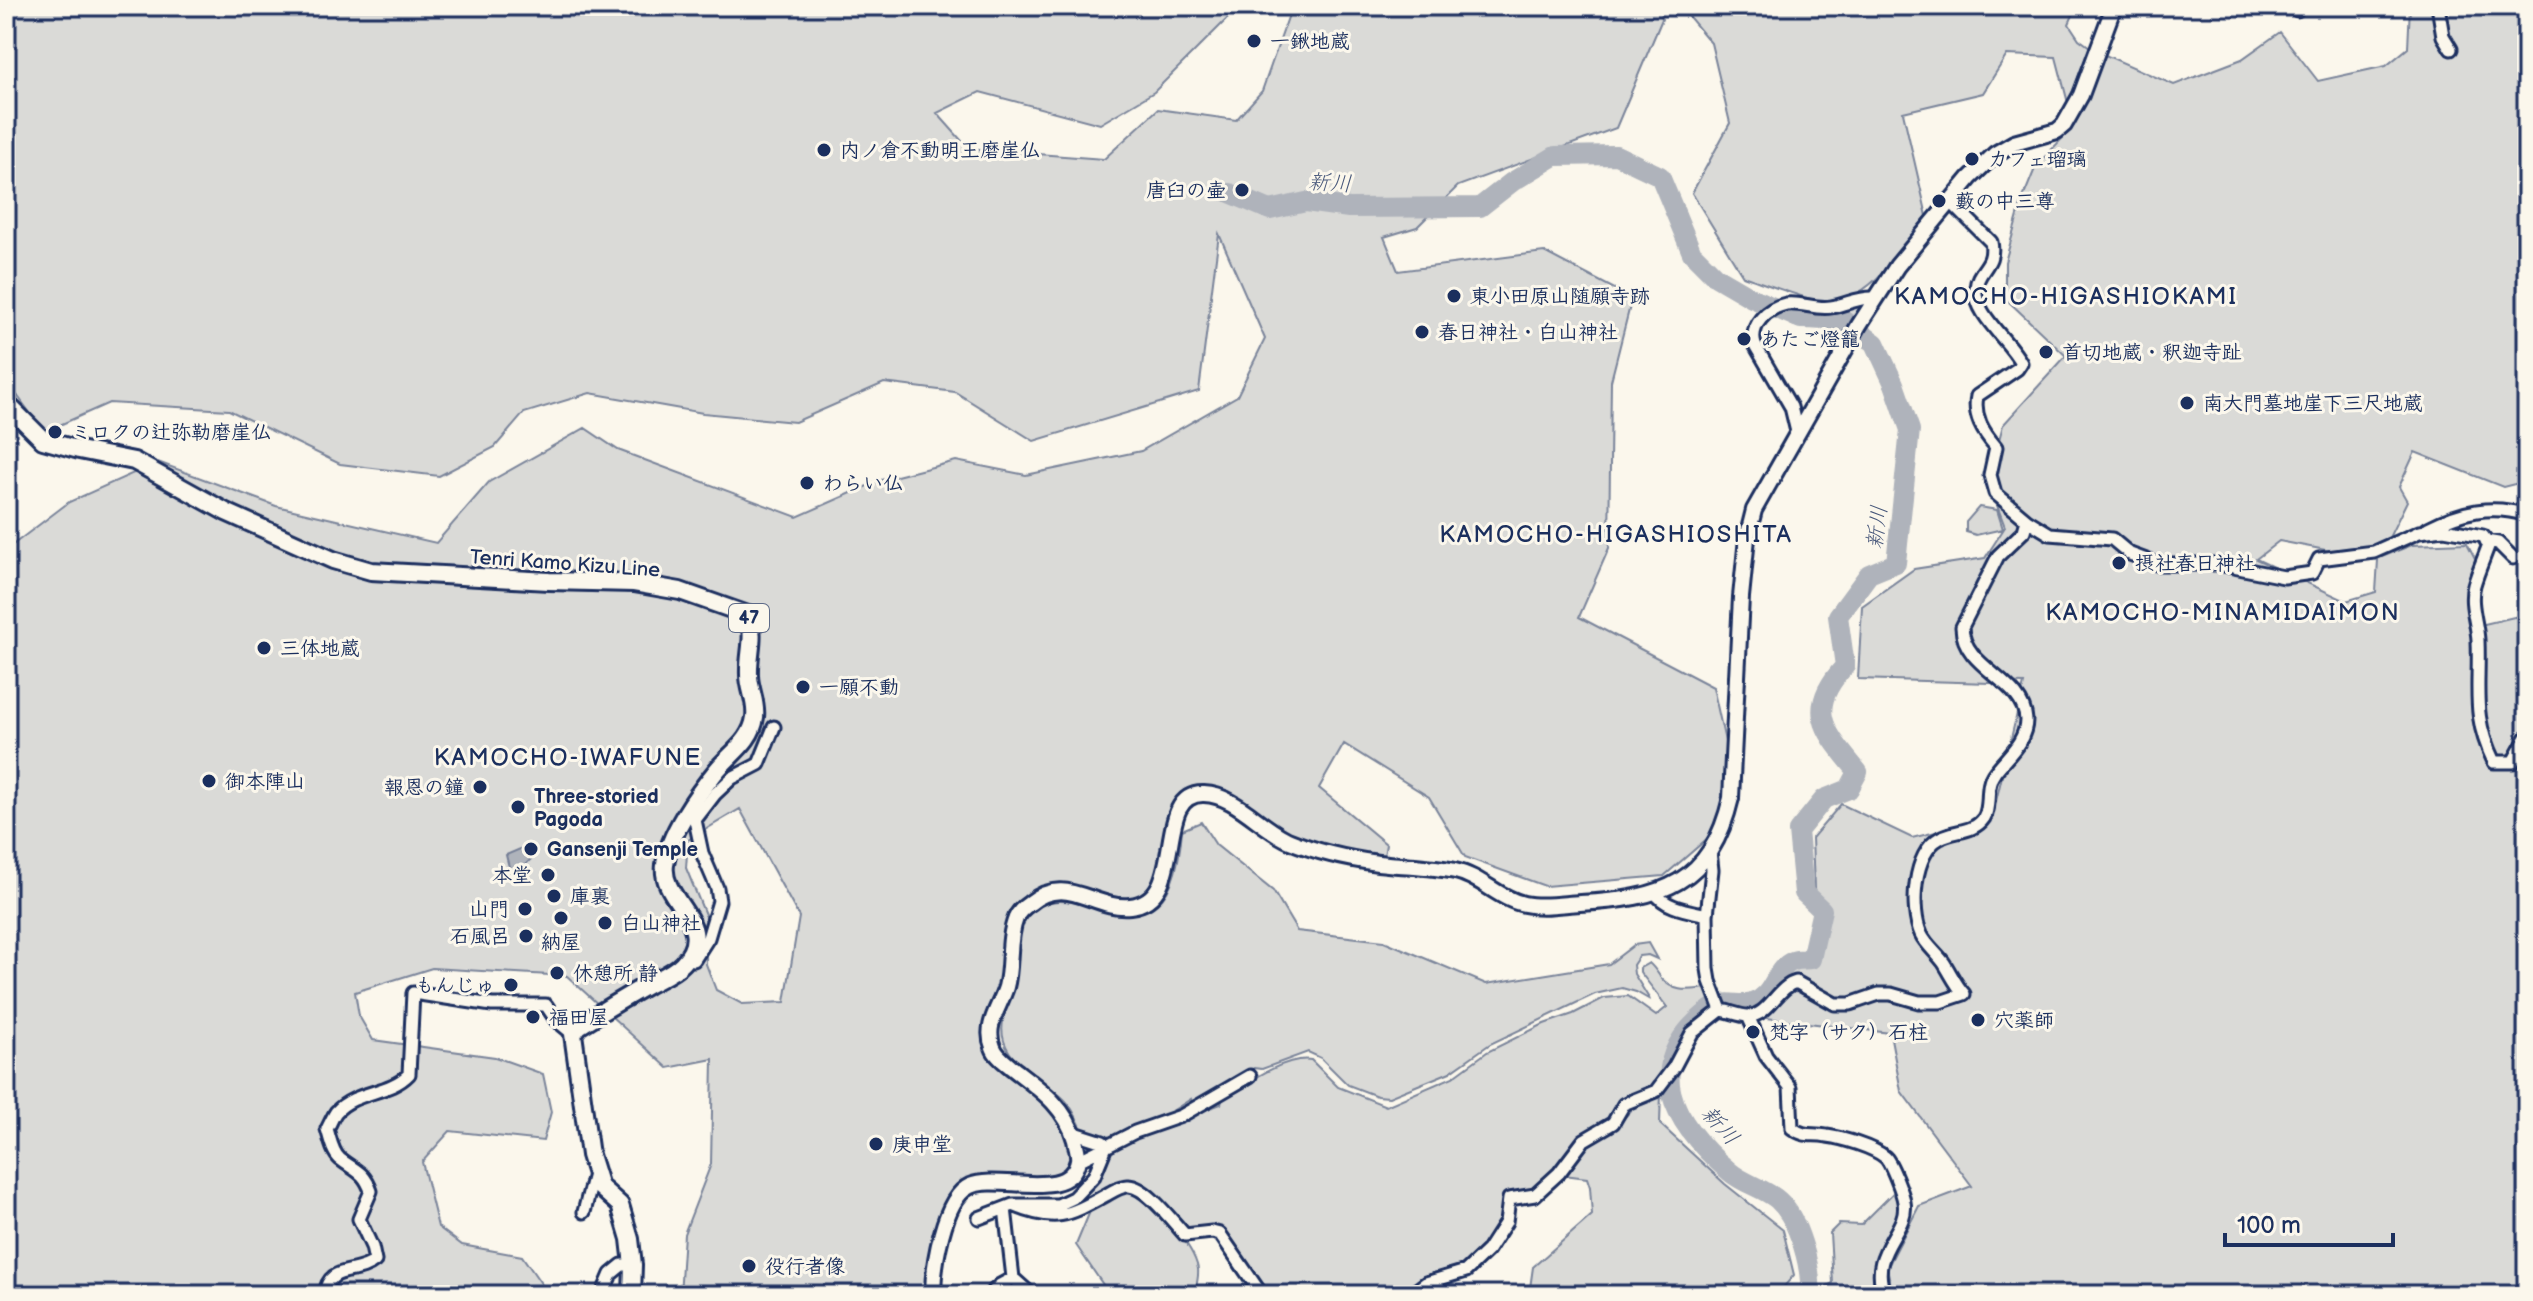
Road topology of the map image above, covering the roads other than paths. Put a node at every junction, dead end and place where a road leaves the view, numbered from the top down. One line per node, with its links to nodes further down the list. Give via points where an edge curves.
1 (2114, 6): 6 (main road, via 2081,95 2064,125 2003,148)
2 (2438, 6): 5 (street)
3 (2516, 6): 4 (street)
4 (2527, 7)
5 (2451, 49)
6 (1950, 201): 7 (main road); 11 (street, via 1991,242 1992,258 1977,281 1976,294 1984,316 2021,363 1977,396 1975,405 1980,426 1996,447 1990,475 1995,493)
7 (1875, 298): 9 (main road); 9 (street, via 1860,297 1830,308 1788,304 1766,314 1755,328 1753,338 1791,407)
8 (6, 403): 20 (main road, Tenri Kamo Kizu Line / 47, via 43,440 134,461 226,512 333,560 371,571 634,583 680,591 748,615 754,631 749,676 755,718 746,741 697,796 664,865 667,883 694,929 693,946)
9 (1797, 432): 17 (main road, via 1754,510 1747,538 1731,798)
10 (2527, 515): 12 (street, via 2477,510)
11 (2027, 520): 12 (street, via 2050,534 2112,539 2130,554 2157,564 2218,564 2284,577 2312,573 2319,559 2374,552); 22 (street, via 2024,531 1998,556 1962,627 1967,646 2017,697 2026,722 2021,740 1991,778 1986,816 1976,827 1937,839 1922,861 1915,888 1921,935 1964,994 1919,1002 1879,994 1835,1004 1796,982 1785,985 1762,1011)
12 (2419, 532): 13 (street, via 2462,531)
13 (2486, 541): 14 (street, via 2498,543); 16 (street, via 2472,602 2478,638 2477,712 2494,762 2513,762)
14 (2513, 558)
15 (774, 727): 20 (street, via 759,764 732,778 695,820 719,901 708,938 693,962)
16 (2527, 737)
17 (1710, 851): 18 (main road, via 1700,867); 19 (street)
18 (1655, 892): 19 (street, via 1659,899); 25 (main road, via 1602,902 1526,905 1467,874 1307,847 1221,799 1202,794 1189,798 1178,809 1166,870 1150,898 1128,907 1078,893 1047,892 1017,914 1006,988 992,1021 993,1050 1049,1096)
19 (1707, 915): 21 (street, via 1708,969)
20 (683, 964): 23 (main road)
21 (1721, 1010): 22 (street); 41 (street, via 1692,1033 1656,1091 1624,1104 1613,1123 1584,1140 1535,1195 1509,1199 1506,1222 1466,1271 1426,1283)
22 (1748, 1016): 42 (street, via 1766,1056 1790,1087 1792,1128 1802,1135 1846,1140 1890,1164 1905,1204 1880,1267 1878,1280)
23 (573, 1034): 28 (main road); 34 (street, via 546,1005 492,1005 413,993 409,1074 400,1084 336,1111 327,1129 339,1158 367,1179 371,1191 359,1219 375,1261 333,1276)
24 (1250, 1076): 26 (street, via 1201,1106)
25 (1072, 1132): 26 (street, via 1103,1142); 27 (main road)
26 (1105, 1149): 27 (street); 29 (street, via 1094,1176 1073,1198 1058,1205)
27 (1078, 1161): 37 (main road, via 1061,1182 971,1185 957,1197 936,1254)
28 (594, 1173): 30 (street); 32 (main road, via 600,1187 620,1205)
29 (1009, 1206): 31 (street); 33 (street); 40 (street, via 1058,1217 1130,1185 1144,1192 1185,1235 1220,1234)
30 (584, 1212)
31 (979, 1218)
32 (633, 1265): 35 (street, via 622,1265 611,1274); 36 (main road)
33 (1013, 1278): 38 (street); 39 (street)
34 (325, 1295)
35 (602, 1295)
36 (632, 1295)
37 (933, 1295)
38 (989, 1295)
39 (1032, 1295)
40 (1262, 1295)
41 (1410, 1295)
42 (1885, 1295)

